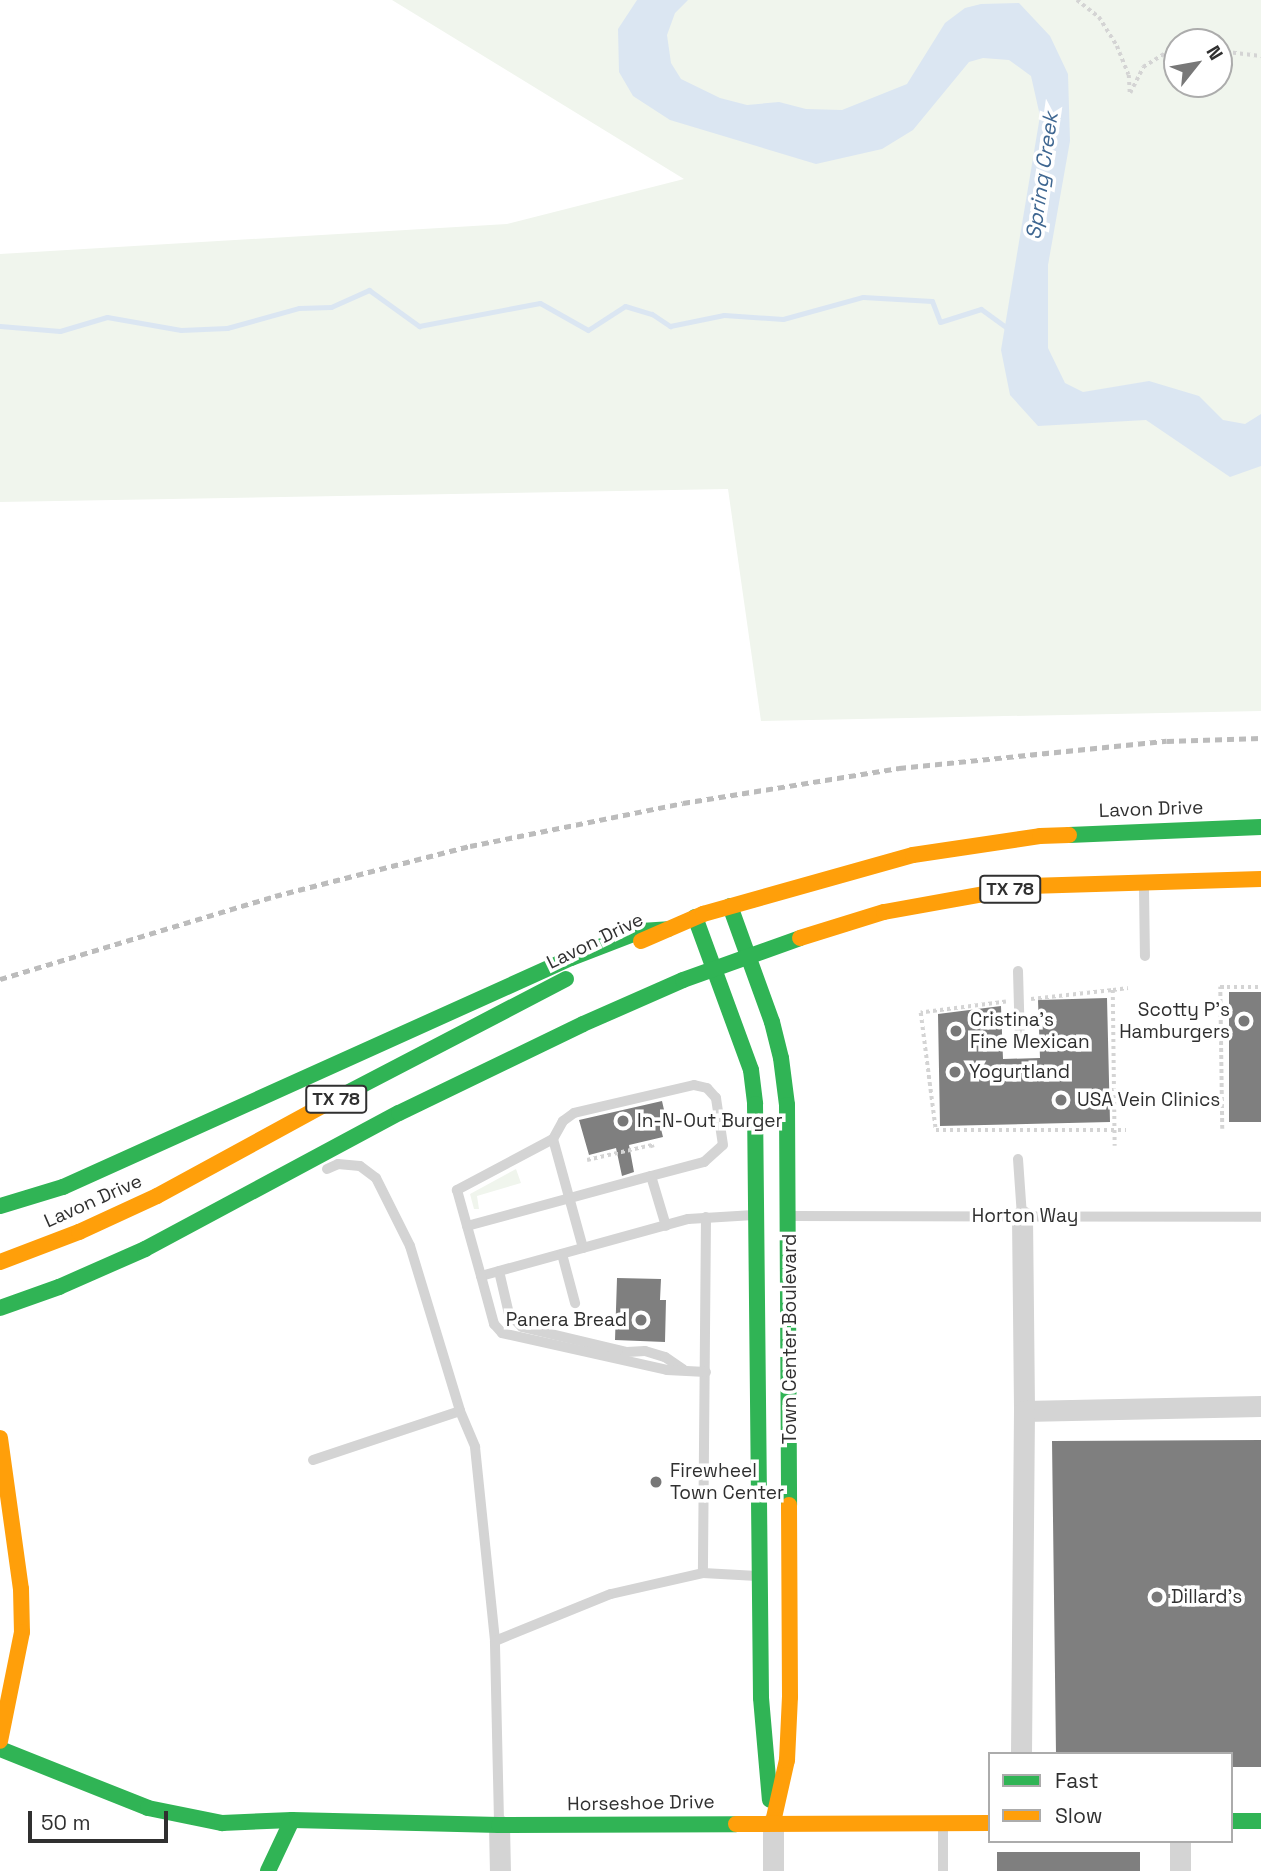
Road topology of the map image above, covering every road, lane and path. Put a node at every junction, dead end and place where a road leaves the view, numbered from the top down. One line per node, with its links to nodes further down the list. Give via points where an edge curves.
1 (1077, 0): 3 (path, via 1099,17 1129,75 1130,93 1143,67)
2 (1233, 53): 4 (path)
3 (1163, 54)
4 (1261, 56)
5 (1261, 827): 8 (main road, Lavon Drive / TX 78, via 1040,836 913,855)
6 (1261, 879): 7 (main road, TX 78)
7 (1144, 881): 11 (main road, TX 78, via 1029,886 884,912); 12 (lane)
8 (730, 906): 9 (main road, Lavon Drive / TX 78); 11 (main road, Town Center Boulevard)
9 (695, 917): 10 (main road, Lavon Drive / TX 78); 13 (main road, Town Center Boulevard)
10 (668, 929): 31 (main road, via 641,931 571,958 63,1188); 40 (main road, Lavon Drive / TX 78, via 374,1078 157,1196)
11 (747, 956): 13 (main road, TX 78); 32 (main road, Town Center Boulevard, via 781,1058 787,1105)
12 (1145, 956)
13 (715, 967): 30 (main road, TX 78, via 583,1024 399,1113); 32 (main road, Town Center Boulevard, via 751,1070)
14 (1018, 971): 18 (lane)
15 (1261, 987): 20 (path, via 1220,987)
16 (1128, 988): 17 (path)
17 (1113, 990): 18 (path); 21 (path)
18 (1019, 1001): 19 (lane); 21 (path, via 921,1013 936,1130)
19 (1020, 1043)
20 (1222, 1129)
21 (1115, 1130): 22 (path); 24 (path)
22 (1126, 1130)
23 (553, 1139): 28 (lane, via 563,1121 574,1113 694,1085 707,1088 716,1098 723,1145 704,1162); 29 (lane); 36 (lane, via 457,1190)
24 (1115, 1146)
25 (653, 1148): 27 (path)
26 (1018, 1159): 33 (lane)
27 (587, 1160)
28 (651, 1176): 29 (lane); 37 (lane)
29 (569, 1198): 36 (lane); 38 (lane)
30 (239, 1201): 44 (main road, TX 78, via 104,1268); 49 (lane, via 338,1164 360,1166 376,1178 410,1246)
31 (0, 1206)
32 (774, 1215): 33 (lane, Horton Way); 34 (lane, Horton Way); 53 (main road, Town Center Boulevard); 61 (main road, Town Center Boulevard, via 790,1698 787,1760)
33 (1023, 1216): 35 (lane, Horton Way); 48 (street)
34 (706, 1217): 37 (lane, Horton Way); 46 (lane)
35 (1261, 1217)
36 (467, 1226): 42 (lane)
37 (666, 1226): 38 (lane, Horton Way)
38 (583, 1248): 39 (lane, Horton Way)
39 (562, 1254): 41 (lane, Horton Way); 43 (lane)
40 (0, 1262)
41 (499, 1271): 42 (lane, Horton Way); 45 (lane, via 509,1314 522,1326 628,1352 645,1351)
42 (481, 1276): 45 (lane, via 494,1324 502,1332)
43 (575, 1303)
44 (0, 1308)
45 (684, 1370): 46 (lane)
46 (706, 1372): 52 (lane)
47 (1261, 1406): 48 (street)
48 (1024, 1410): 57 (street)
49 (460, 1412): 51 (lane); 54 (lane, via 475,1447)
50 (0, 1438): 55 (main road, via 21,1588 22,1632)
51 (313, 1460)
52 (703, 1573): 53 (lane); 54 (lane, via 611,1594)
53 (761, 1576): 61 (main road, Town Center Boulevard, via 761,1698)
54 (495, 1641): 64 (lane)
55 (0, 1741)
56 (0, 1749): 58 (main road, Horseshoe Drive, via 148,1808 222,1823)
57 (1021, 1752)
58 (292, 1820): 64 (main road, Horseshoe Drive); 66 (main road)
59 (1233, 1821): 60 (main road)
60 (1261, 1821)
61 (773, 1822): 62 (main road, Horseshoe Drive); 64 (main road, Horseshoe Drive); 68 (street, Town Center Boulevard)
62 (943, 1823): 63 (main road, Horseshoe Drive); 69 (lane)
63 (988, 1823)
64 (499, 1825): 67 (street)
65 (1180, 1843): 70 (street)
66 (268, 1871)
67 (500, 1871)
68 (773, 1871)
69 (943, 1871)
70 (1180, 1871)

